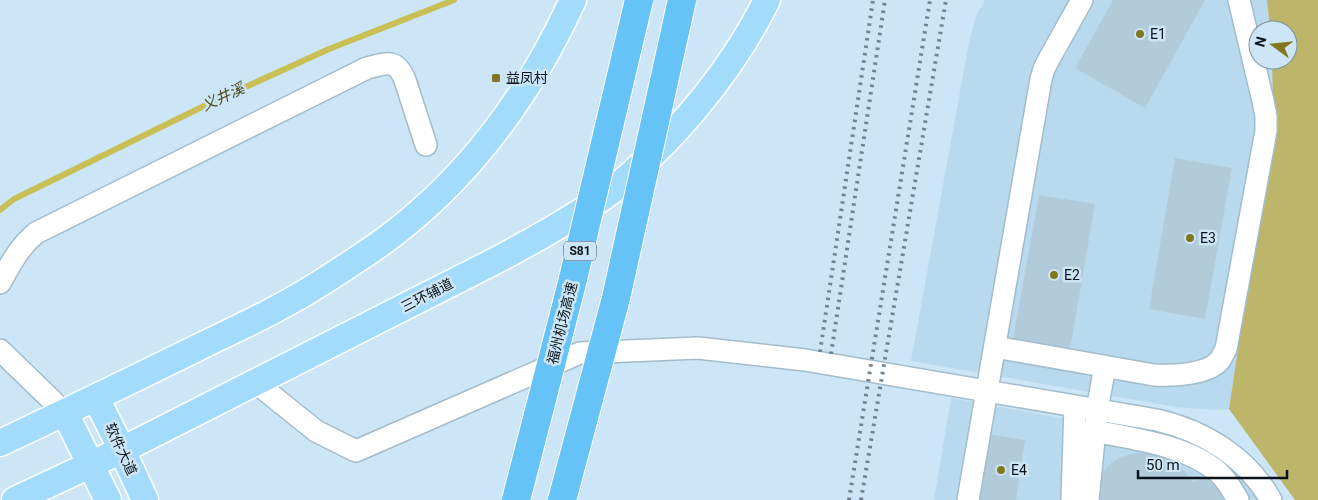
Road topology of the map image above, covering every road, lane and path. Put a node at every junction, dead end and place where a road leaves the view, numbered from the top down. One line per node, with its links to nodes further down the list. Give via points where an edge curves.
1 (573, 0): 14 (main road, via 552,45 512,109 461,172 402,227 285,304)
2 (639, 0): 25 (highway, 福州机场高速 / S81, bridge)
3 (682, 0): 26 (highway, bridge, via 616,298)
4 (767, 0): 12 (main road, 三环辅道, via 743,43 689,116 611,192 493,262)
5 (1082, 0): 9 (street, via 1044,69)
6 (1239, 0): 11 (street, via 1263,101 1266,131 1226,349 1220,361 1208,368 1174,376)
7 (426, 145): 8 (street, via 401,71 389,64 367,68 36,233 19,250)
8 (0, 284)
9 (995, 347): 11 (street); 13 (street)
10 (0, 350): 17 (street)
11 (1105, 366): 16 (street)
12 (255, 382): 13 (street, via 316,431 356,451 580,353 698,348 805,360); 20 (main road, 三环辅道)
13 (986, 391): 15 (street); 27 (street)
14 (96, 398): 17 (main road); 20 (main road, 软件大道)
15 (1075, 406): 16 (street); 28 (street)
16 (1097, 410): 18 (street); 31 (street, via 1175,424 1209,439 1244,465)
17 (65, 413): 19 (main road); 21 (main road)
18 (1094, 431): 29 (street); 30 (street, via 1157,444 1203,462 1218,472)
19 (0, 443)
20 (122, 450): 21 (main road, 三环辅道); 24 (main road, 软件大道)
21 (91, 465): 22 (main road, 三环辅道); 23 (main road)
22 (15, 500)
23 (108, 500)
24 (145, 500)
25 (516, 500)
26 (562, 500)
27 (968, 500)
28 (1072, 500)
29 (1088, 500)
30 (1238, 500)
31 (1271, 500)

